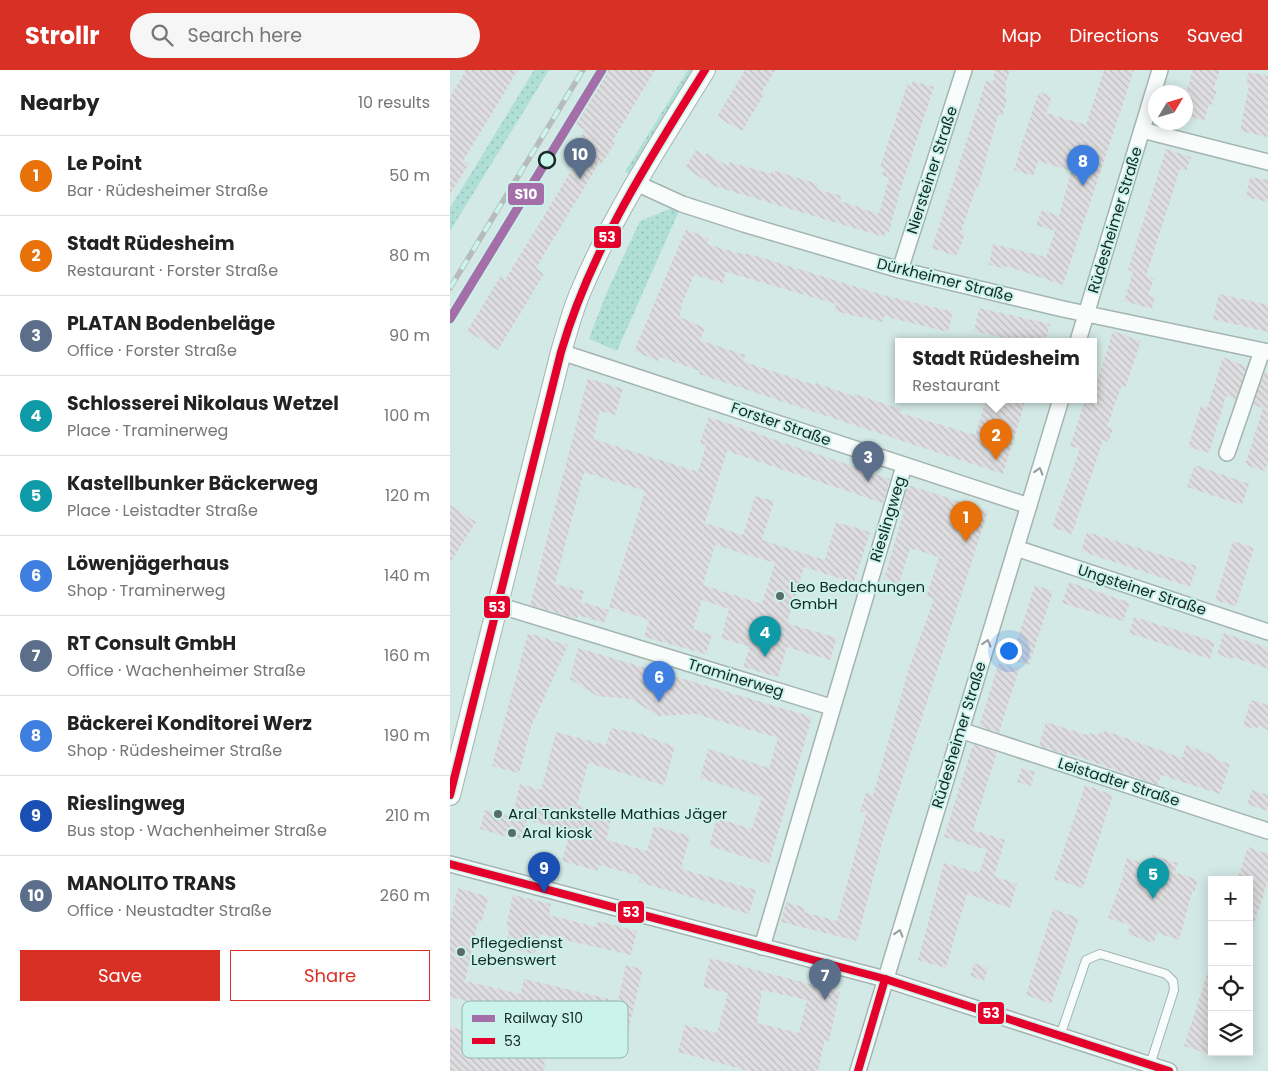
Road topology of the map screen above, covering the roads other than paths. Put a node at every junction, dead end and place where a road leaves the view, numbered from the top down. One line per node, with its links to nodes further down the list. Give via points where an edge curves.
1 (705, 70): 6 (main road)
2 (964, 70): 7 (street, Niersteiner Straße)
3 (1160, 70): 4 (street, Rüdesheimer Straße)
4 (1142, 130): 5 (street); 8 (street, Rüdesheimer Straße)
5 (1268, 162)
6 (636, 183): 7 (street, Dürkheimer Straße, via 682,204); 10 (main road, via 604,240 579,295)
7 (900, 270): 8 (street, Dürkheimer Straße)
8 (1087, 314): 9 (street, Rüdesheimer Straße); 11 (street, Dürkheimer Straße)
9 (1079, 338)
10 (561, 352): 14 (street, Forster Straße); 17 (main road)
11 (1265, 352): 13 (street, Dürkheimer Straße)
12 (1060, 403): 15 (street, Rüdesheimer Straße, one-way to 12)
13 (1227, 453)
14 (904, 466): 15 (street, Forster Straße); 19 (street, Rieslingweg)
15 (1029, 506): 16 (street, Rüdesheimer Straße)
16 (1016, 548): 18 (street, Ungsteiner Straße); 25 (street, Rüdesheimer Straße, one-way to 16)
17 (498, 605): 19 (street, Traminerweg); 21 (main road)
18 (1268, 632)
19 (831, 707): 24 (street, Rieslingweg)
20 (969, 732): 22 (street, Leistadter Straße)
21 (450, 795)
22 (1268, 831)
23 (450, 864): 24 (street)
24 (762, 947): 25 (street)
25 (885, 979): 26 (street); 28 (street, Rüdesheimer Straße)
26 (1060, 1036): 27 (street); 27 (lane, via 1086,960 1093,955 1100,954 1166,974 1173,981 1174,990)
27 (1150, 1065): 29 (street)
28 (858, 1071)
29 (1169, 1071)

